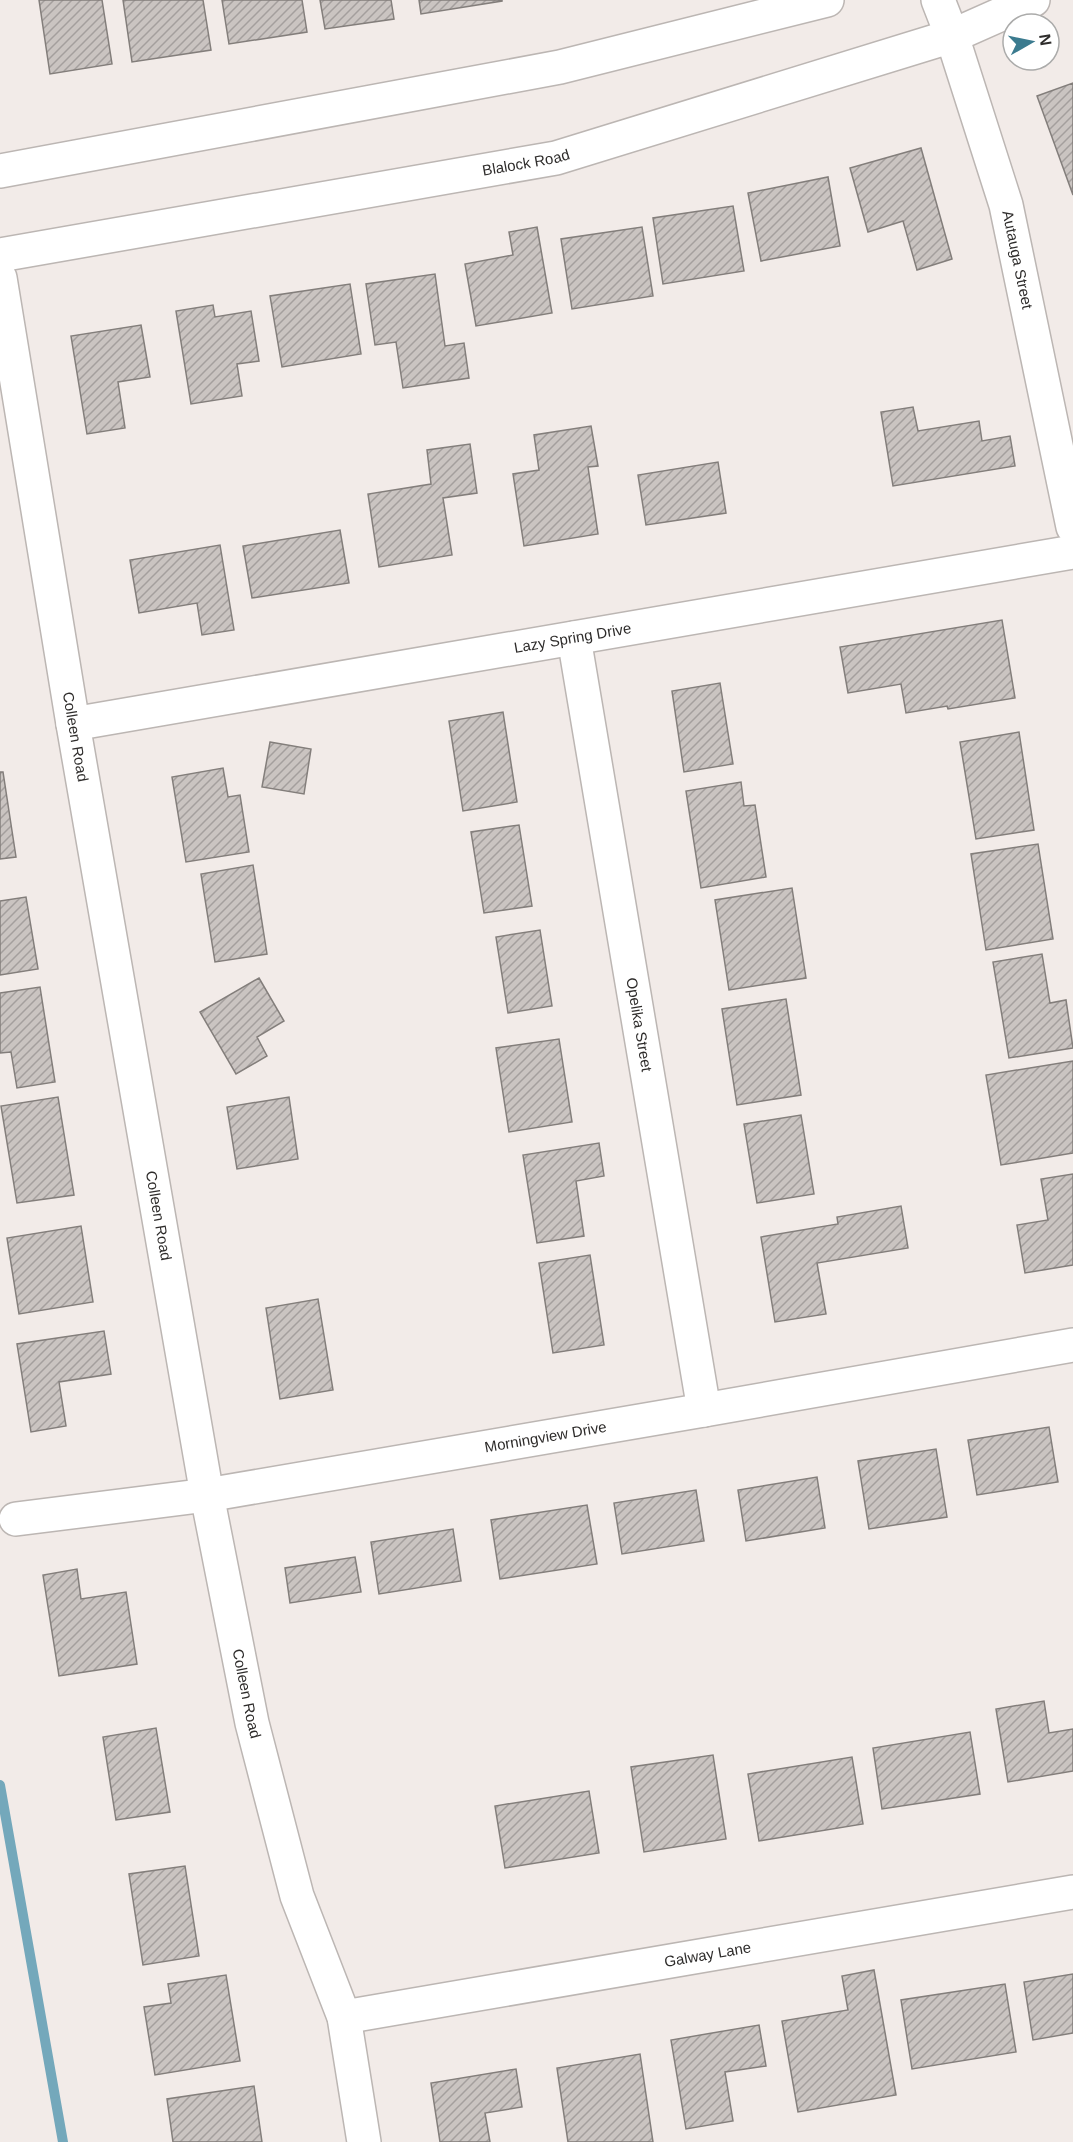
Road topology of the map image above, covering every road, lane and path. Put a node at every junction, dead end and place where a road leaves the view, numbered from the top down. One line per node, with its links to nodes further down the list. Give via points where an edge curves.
1 (827, 0): 5 (street, via 560,67)
2 (938, 0): 4 (street, Autauga Street)
3 (1033, 0): 4 (street, Blalock Road)
4 (952, 36): 6 (street, Blalock Road, via 556,158); 8 (street, Autauga Street, via 1006,205)
5 (0, 171)
6 (0, 255)
7 (0, 278): 11 (street, Colleen Road)
8 (1073, 527)
9 (1073, 552): 10 (street, Lazy Spring Drive)
10 (574, 638): 11 (street, Lazy Spring Drive); 13 (street, Opelika Street)
11 (73, 724): 14 (street, Colleen Road)
12 (1073, 1345): 13 (street, Morningview Drive)
13 (704, 1410): 14 (street, Morningview Drive)
14 (207, 1495): 15 (street, Morningview Drive); 17 (street, Colleen Road, via 252,1723 297,1896)
15 (16, 1519)
16 (1073, 1892): 17 (street, Galway Lane)
17 (344, 2017): 18 (street, Colleen Road)
18 (364, 2142)

